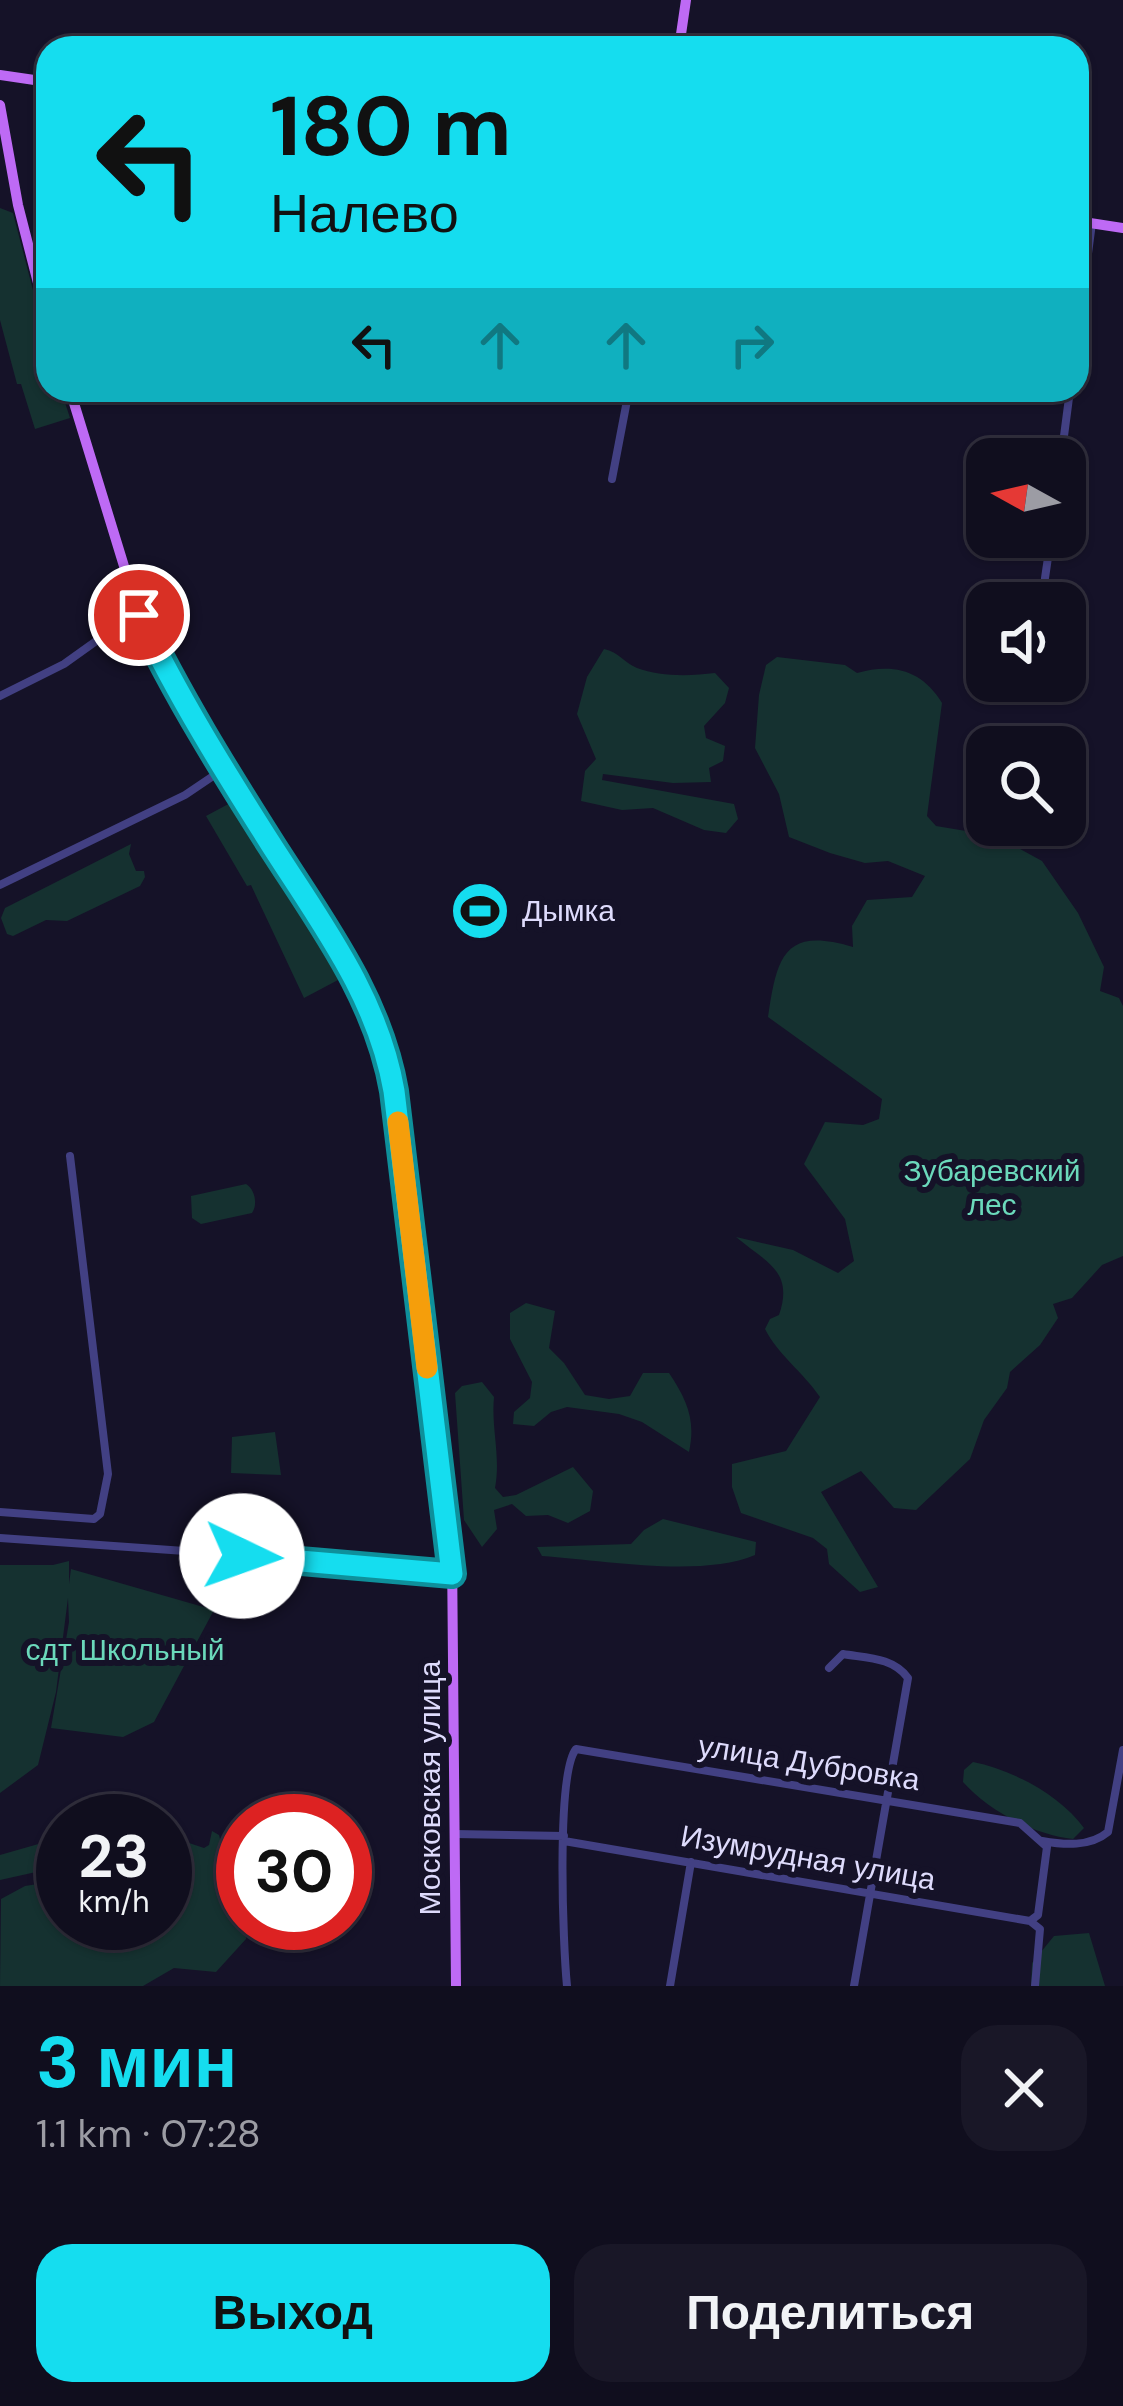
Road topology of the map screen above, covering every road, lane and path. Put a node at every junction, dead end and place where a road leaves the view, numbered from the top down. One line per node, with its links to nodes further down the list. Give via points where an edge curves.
1 (686, 0): 2 (main road)
2 (681, 36)
3 (0, 75): 4 (main road)
4 (36, 80)
5 (0, 105): 10 (main road)
6 (1089, 223): 7 (main road)
7 (1092, 223): 8 (main road); 9 (street)
8 (1123, 227)
9 (1089, 246)
10 (36, 277)
11 (74, 402): 18 (main road)
12 (627, 402): 15 (street)
13 (1068, 402): 14 (street)
14 (1064, 438)
15 (612, 479)
16 (1048, 558): 17 (street)
17 (1045, 578)
18 (139, 615): 19 (street); 20 (main road)
19 (0, 695)
20 (225, 768): 21 (street); 25 (main road, Московская улица, via 383,1038)
21 (0, 885)
22 (70, 1156): 23 (street, via 109,1474 94,1519)
23 (0, 1512)
24 (0, 1538): 25 (street)
25 (452, 1574): 29 (main road, Московская улица)
26 (829, 1668): 28 (street, via 843,1654 884,1660 908,1678)
27 (1123, 1750): 31 (street, улица Дубровка, via 1108,1832 1082,1844)
28 (888, 1800): 30 (street, улица Дубровка, via 576,1749 568,1759); 31 (street, улица Дубровка, via 1020,1822); 33 (street)
29 (454, 1834): 30 (street, Изумрудная улица); 35 (main road, Московская улица)
30 (564, 1838): 32 (street, Изумрудная улица); 36 (street)
31 (1040, 1840): 34 (street, via 1048,1847 1039,1916)
32 (691, 1862): 33 (street, Изумрудная улица); 37 (street)
33 (870, 1893): 34 (street, Изумрудная улица); 38 (street)
34 (1030, 1921): 39 (street, Изумрудная улица, via 1040,1929)
35 (456, 1986)
36 (567, 1986)
37 (670, 1986)
38 (854, 1986)
39 (1035, 1986)

